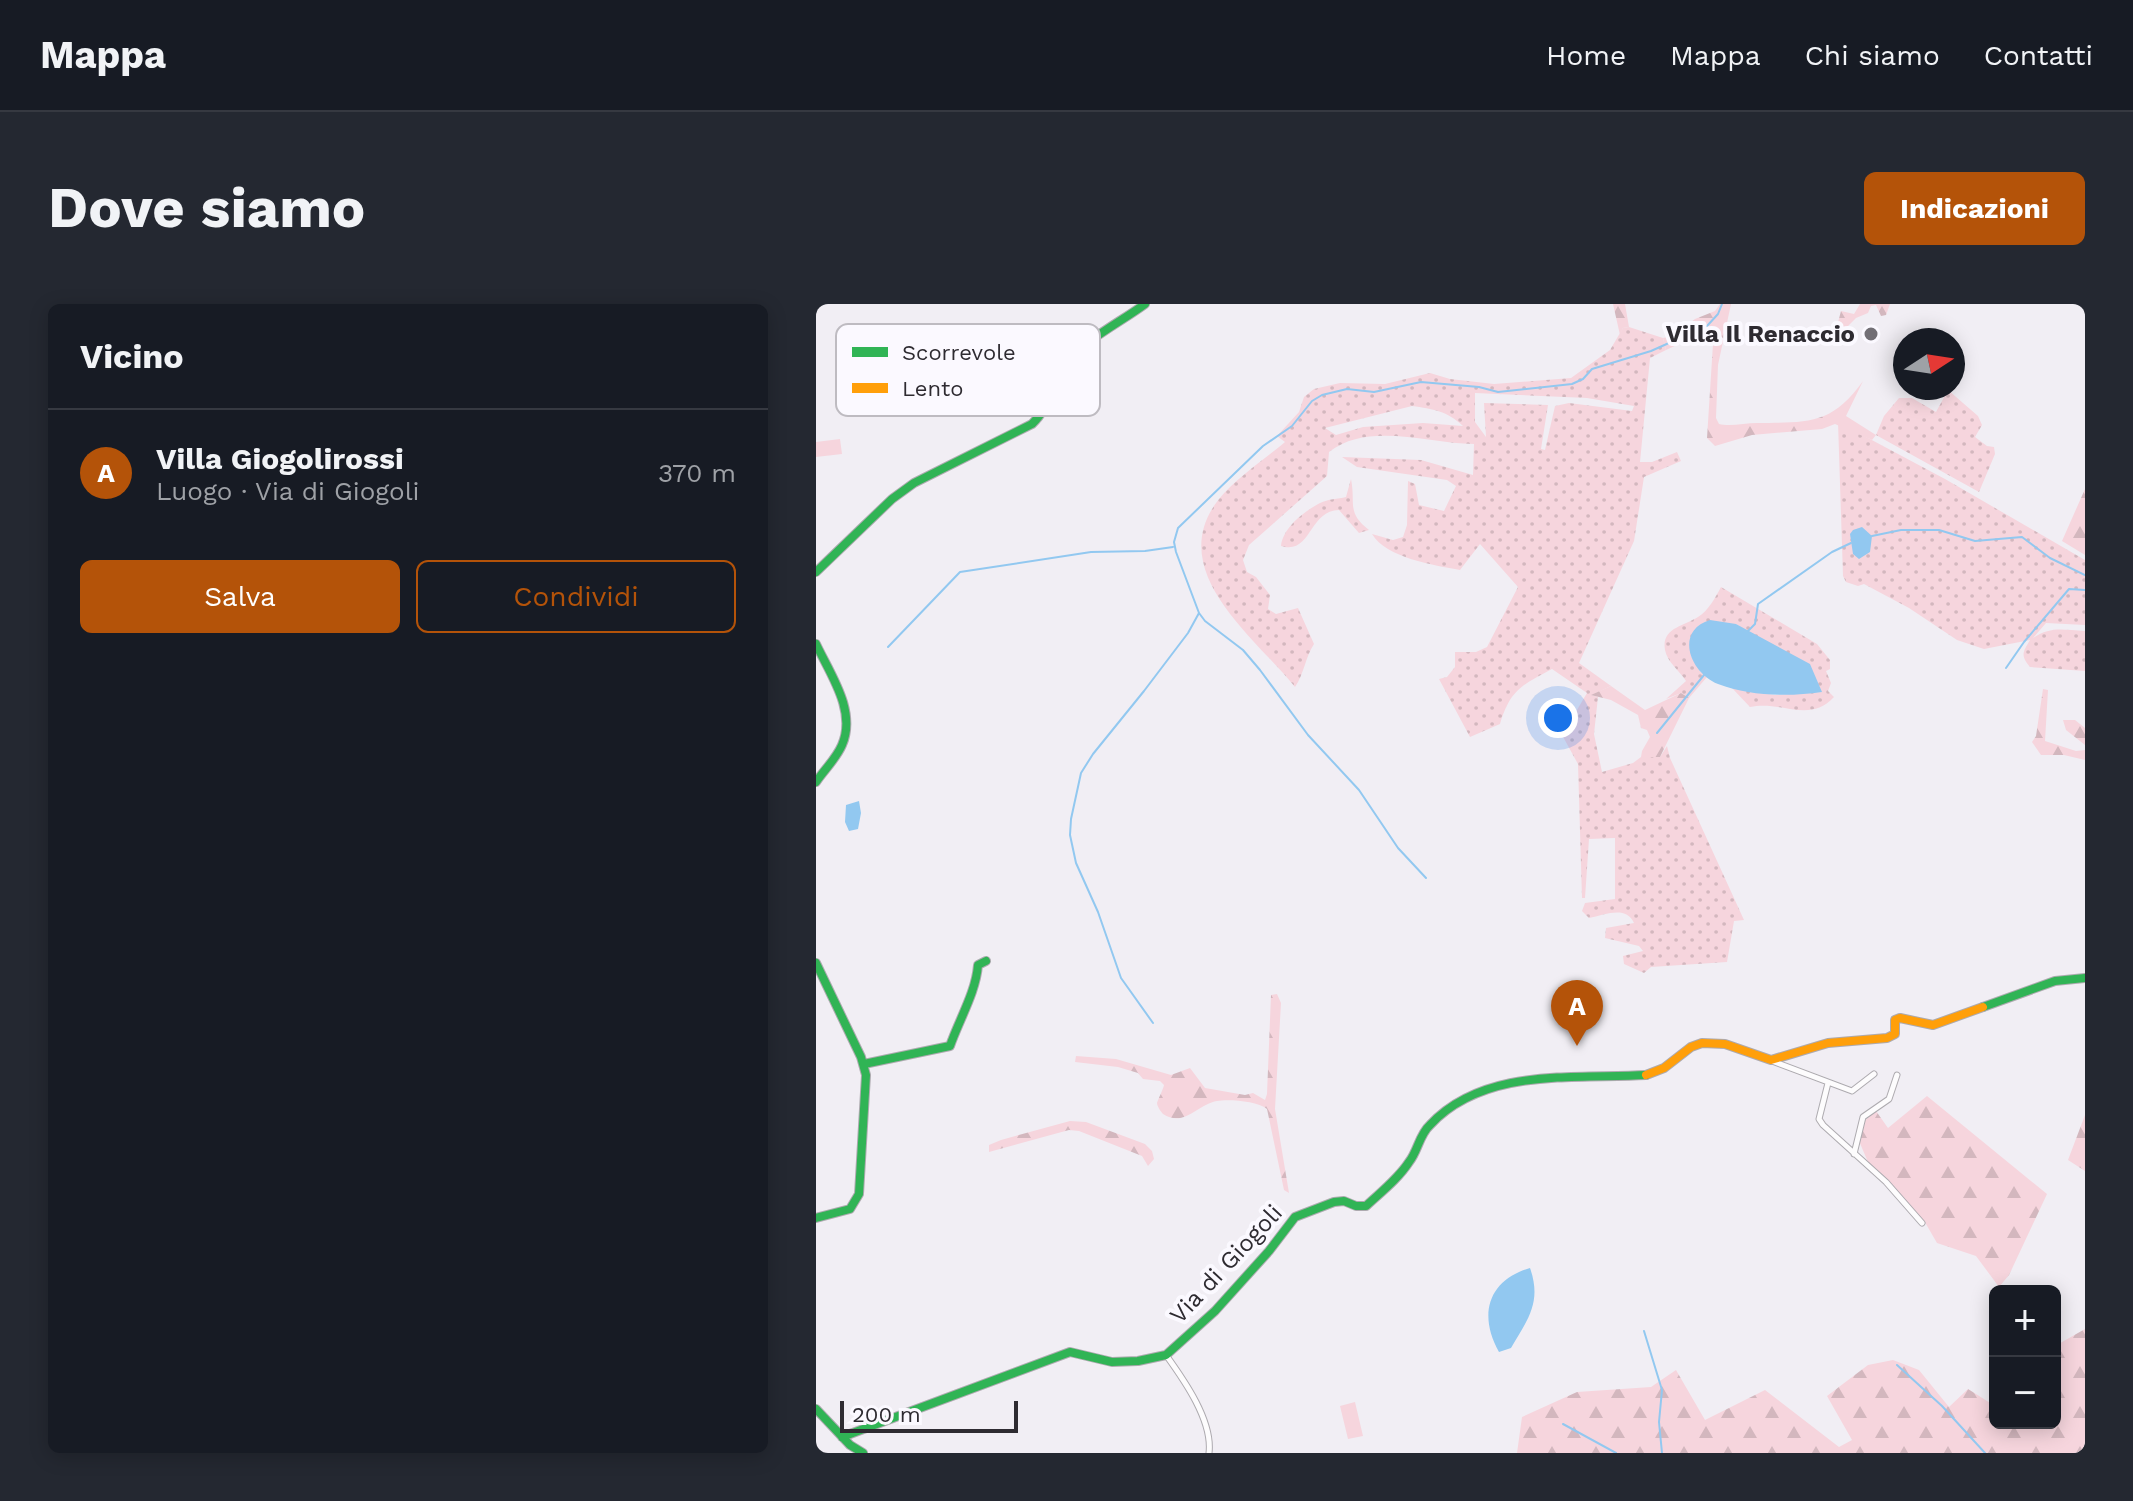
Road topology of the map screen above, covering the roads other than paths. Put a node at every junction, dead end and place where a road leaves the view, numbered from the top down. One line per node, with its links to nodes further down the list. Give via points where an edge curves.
1 (1145, 304): 2 (street)
2 (1100, 339)
3 (1040, 416): 4 (street, via 914,483)
4 (817, 571)
5 (816, 644): 6 (street, via 847,723 842,745)
6 (816, 782)
7 (986, 961): 11 (street, via 978,965 977,981 950,1046)
8 (816, 963): 11 (street)
9 (2085, 978): 10 (street, via 2055,981 1933,1025 1900,1017 1893,1036 1831,1041)
10 (1771, 1060): 14 (street); 18 (street, Via di Giogoli, via 1706,1041 1647,1075 1512,1084 1473,1096 1425,1129 1409,1163 1366,1206 1334,1202 1291,1219 1215,1311)
11 (864, 1064): 16 (street, via 859,1194 850,1209)
12 (1874, 1074): 14 (street, via 1852,1091)
13 (1897, 1075): 15 (street, via 1889,1099 1863,1117)
14 (1828, 1083): 15 (street, via 1819,1119)
15 (1854, 1154): 17 (street)
16 (816, 1218)
17 (1922, 1223)
18 (1166, 1355): 20 (street, Via di Giogoli, via 1112,1362 1070,1352); 22 (street, Via di Giogoli, via 1190,1389 1209,1436)
19 (816, 1409): 20 (street)
20 (842, 1437): 21 (street)
21 (863, 1453)
22 (1209, 1453)

